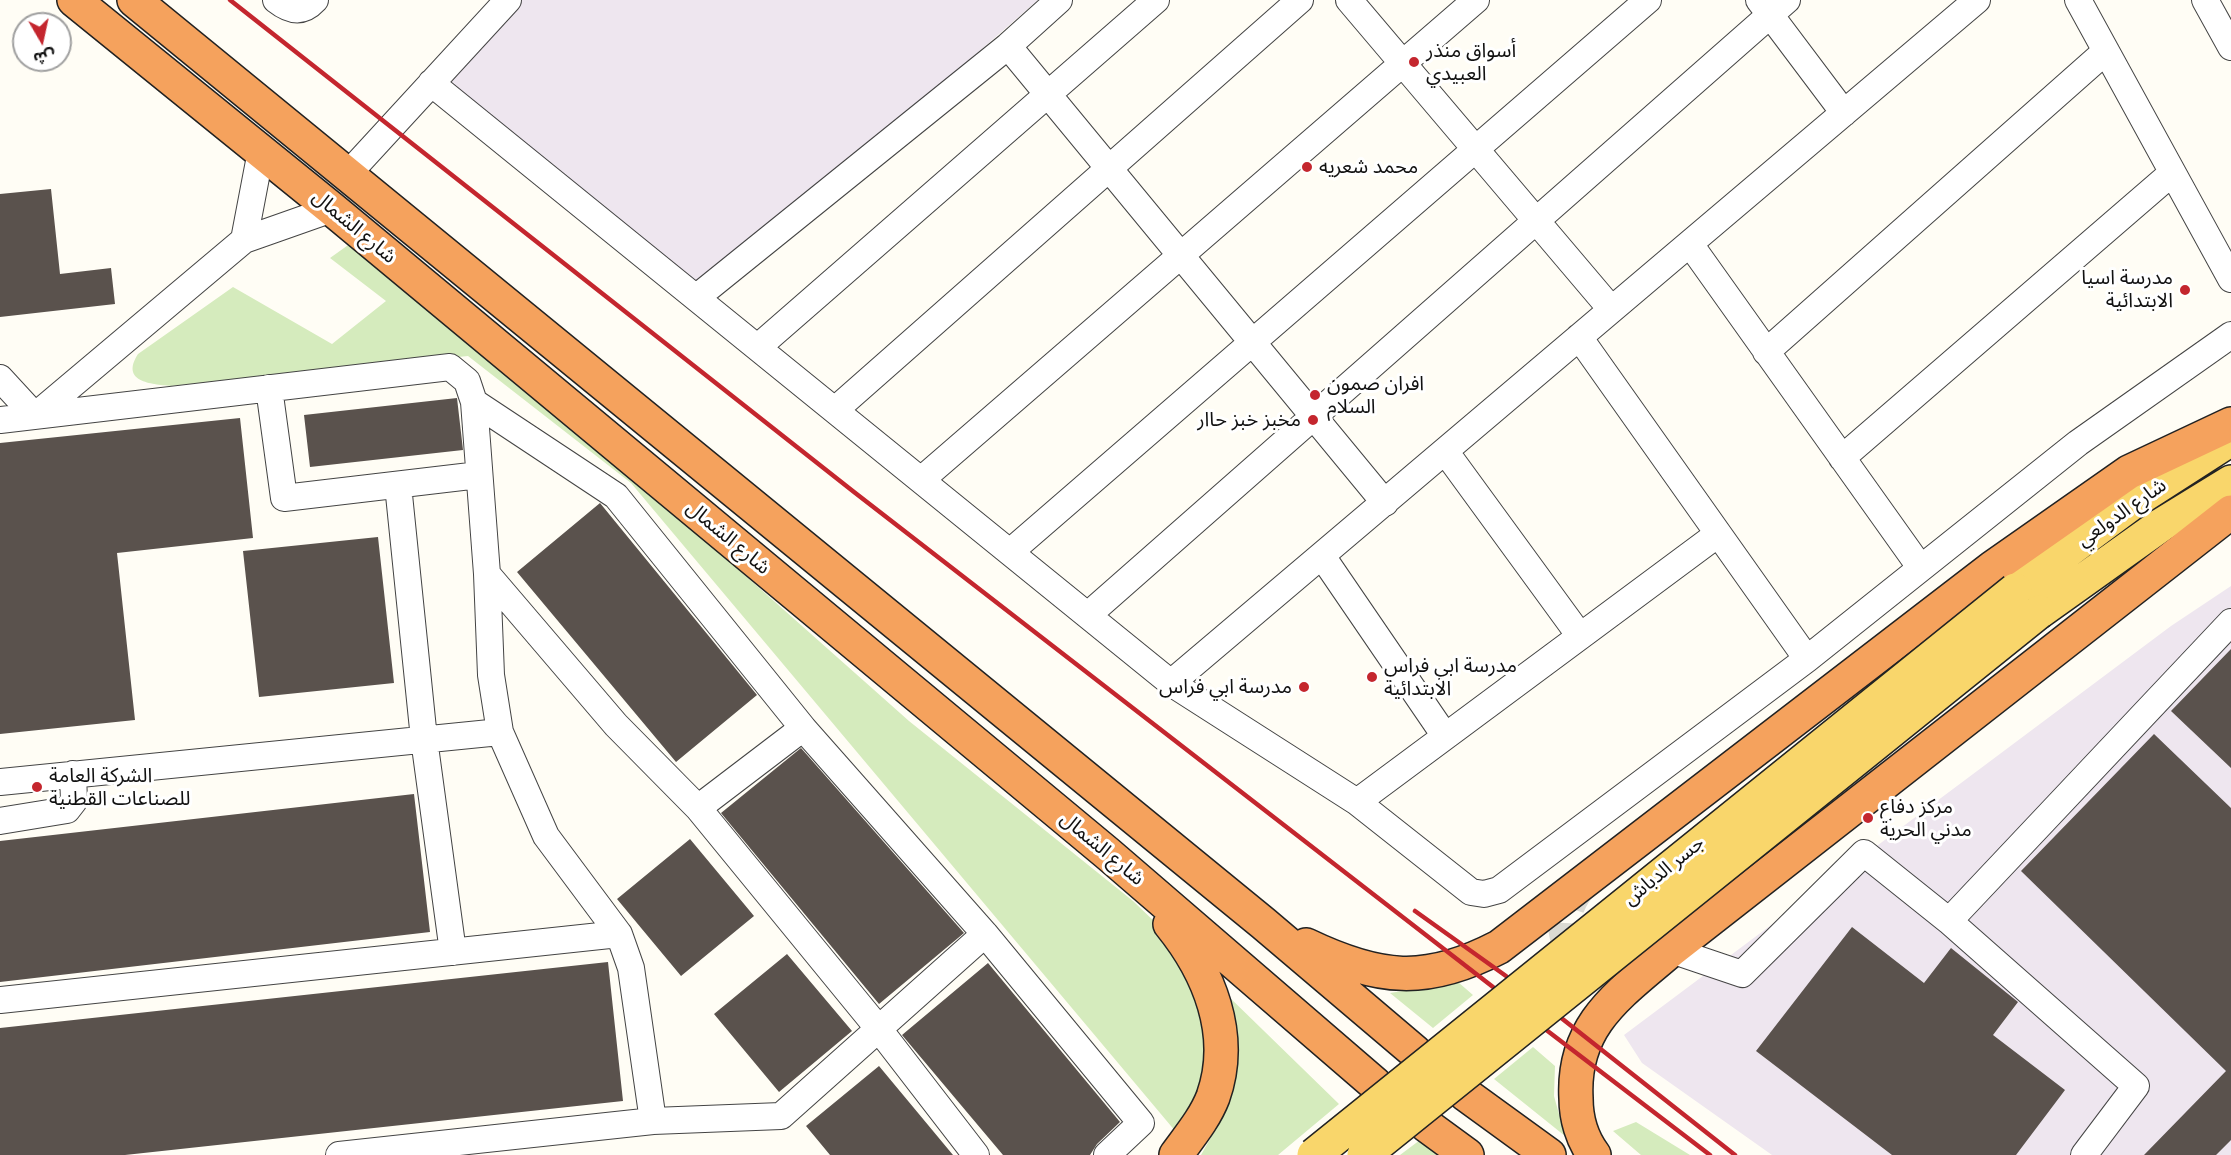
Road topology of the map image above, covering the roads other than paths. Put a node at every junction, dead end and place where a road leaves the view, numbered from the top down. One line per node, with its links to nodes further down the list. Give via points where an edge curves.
1 (75, 0): 24 (highway, شارع الشمال)
2 (134, 0): 27 (highway, شارع الشمال)
3 (276, 0): 14 (street, via 299,11)
4 (508, 0): 20 (street)
5 (1059, 0): 16 (street)
6 (1156, 0): 21 (street)
7 (1300, 0): 25 (street)
8 (1349, 0): 19 (street)
9 (1476, 0): 19 (street)
10 (1648, 0): 23 (street)
11 (1977, 0): 22 (street)
12 (2078, 0): 18 (street)
13 (2205, 0): 17 (street)
14 (312, 2)
15 (1772, 5): 22 (street); 29 (street)
16 (1008, 46): 21 (street); 34 (street)
17 (2231, 47)
18 (2106, 51): 26 (street); 40 (street)
19 (1404, 65): 23 (street); 32 (street)
20 (431, 83): 27 (street); 34 (street)
21 (1047, 94): 25 (street); 39 (street)
22 (1844, 112): 31 (street)
23 (1476, 149): 29 (street); 38 (street)
24 (261, 151): 28 (highway, شارع الشمال); 30 (street)
25 (1108, 168): 32 (street); 44 (street)
26 (2172, 173): 33 (street); 51 (street)
27 (348, 174): 81 (highway, شارع الشمال)
28 (332, 209): 30 (street); 79 (highway, شارع الشمال)
29 (1536, 221): 35 (street); 46 (street)
30 (244, 240): 45 (street)
31 (1690, 244): 35 (street); 40 (street)
32 (1181, 255): 38 (street); 53 (street)
33 (2231, 279)
34 (697, 297): 39 (street)
35 (1611, 309): 37 (street)
36 (2231, 335): 61 (street, via 2078,443)
37 (1579, 337): 50 (street); 58 (street)
38 (1253, 342): 46 (street); 59 (street)
39 (758, 347): 44 (street)
40 (1766, 352): 51 (street)
41 (0, 378): 45 (street)
42 (269, 388): 43 (street, via 450,367 467,381); 45 (street); 55 (street, via 284,498)
43 (474, 402): 52 (street); 70 (street, via 616,496)
44 (835, 410): 53 (street)
45 (35, 416): 47 (street)
46 (1314, 417): 56 (street); 65 (street)
47 (0, 420)
48 (2231, 424): 81 (highway, via 2129,472 2037,535 1517,934 1464,965 1407,974 1382,972 1334,959)
49 (2231, 439): 63 (main road, شارع الدولعي, via 2135,501)
50 (1445, 451): 56 (street); 67 (street)
51 (1842, 458): 61 (street)
52 (478, 475): 55 (street); 62 (street)
53 (921, 480): 59 (street)
54 (2231, 482): 64 (main road, شارع الدولعي, via 2161,525)
55 (398, 485): 73 (street)
56 (1385, 502): 60 (street)
57 (2231, 512): 84 (highway)
58 (1718, 534): 67 (street); 68 (street)
59 (1010, 552): 65 (street)
60 (1322, 556): 69 (street); 72 (street)
61 (1920, 567): 68 (street)
62 (487, 574): 71 (street, via 491,675); 77 (street, via 616,725)
63 (2015, 590): 99 (main road, جسر الدباش, bridge)
64 (2039, 612): 100 (main road, جسر الدباش, bridge)
65 (1088, 615): 69 (street)
66 (2231, 622): 80 (street)
67 (1580, 636): 72 (street)
68 (1807, 659): 76 (street, via 1498,890 1485,894 1471,892)
69 (1172, 683): 76 (street)
70 (803, 728): 77 (street); 83 (street)
71 (500, 732): 73 (street); 82 (street, via 546,836)
72 (1445, 736): 76 (street)
73 (424, 739): 74 (street); 85 (street)
74 (73, 774): 75 (street); 78 (street, via 74,801 67,810)
75 (0, 782)
76 (1357, 802)
77 (698, 808): 87 (street)
78 (0, 821)
79 (1107, 853): 89 (highway, شارع الشمال); 98 (highway, via 1187,945 1207,980 1218,1018 1221,1056 1213,1097)
80 (1949, 921): 84 (street, via 1864,853 1742,974); 103 (street, via 2136,1086)
81 (1263, 923): 88 (highway, شارع الشمال)
82 (619, 934): 85 (street); 91 (street, via 631,968)
83 (985, 934): 87 (street); 97 (street, via 1141,1123)
84 (1671, 950): 102 (highway, via 1600,1013 1583,1043 1576,1075 1576,1104 1583,1135)
85 (453, 952): 86 (street)
86 (0, 1000)
87 (878, 1028): 91 (street, via 782,1116); 96 (street)
88 (1415, 1052)
89 (1375, 1084)
90 (1465, 1094): 101 (highway)
91 (653, 1121): 93 (street)
92 (1426, 1125): 94 (highway)
93 (476, 1148): 95 (street)
94 (1465, 1154)
95 (339, 1155)
96 (976, 1155)
97 (1107, 1155)
98 (1176, 1155)
99 (1314, 1155)
100 (1364, 1155)
101 (1549, 1155)
102 (1594, 1155)
103 (2084, 1155)

